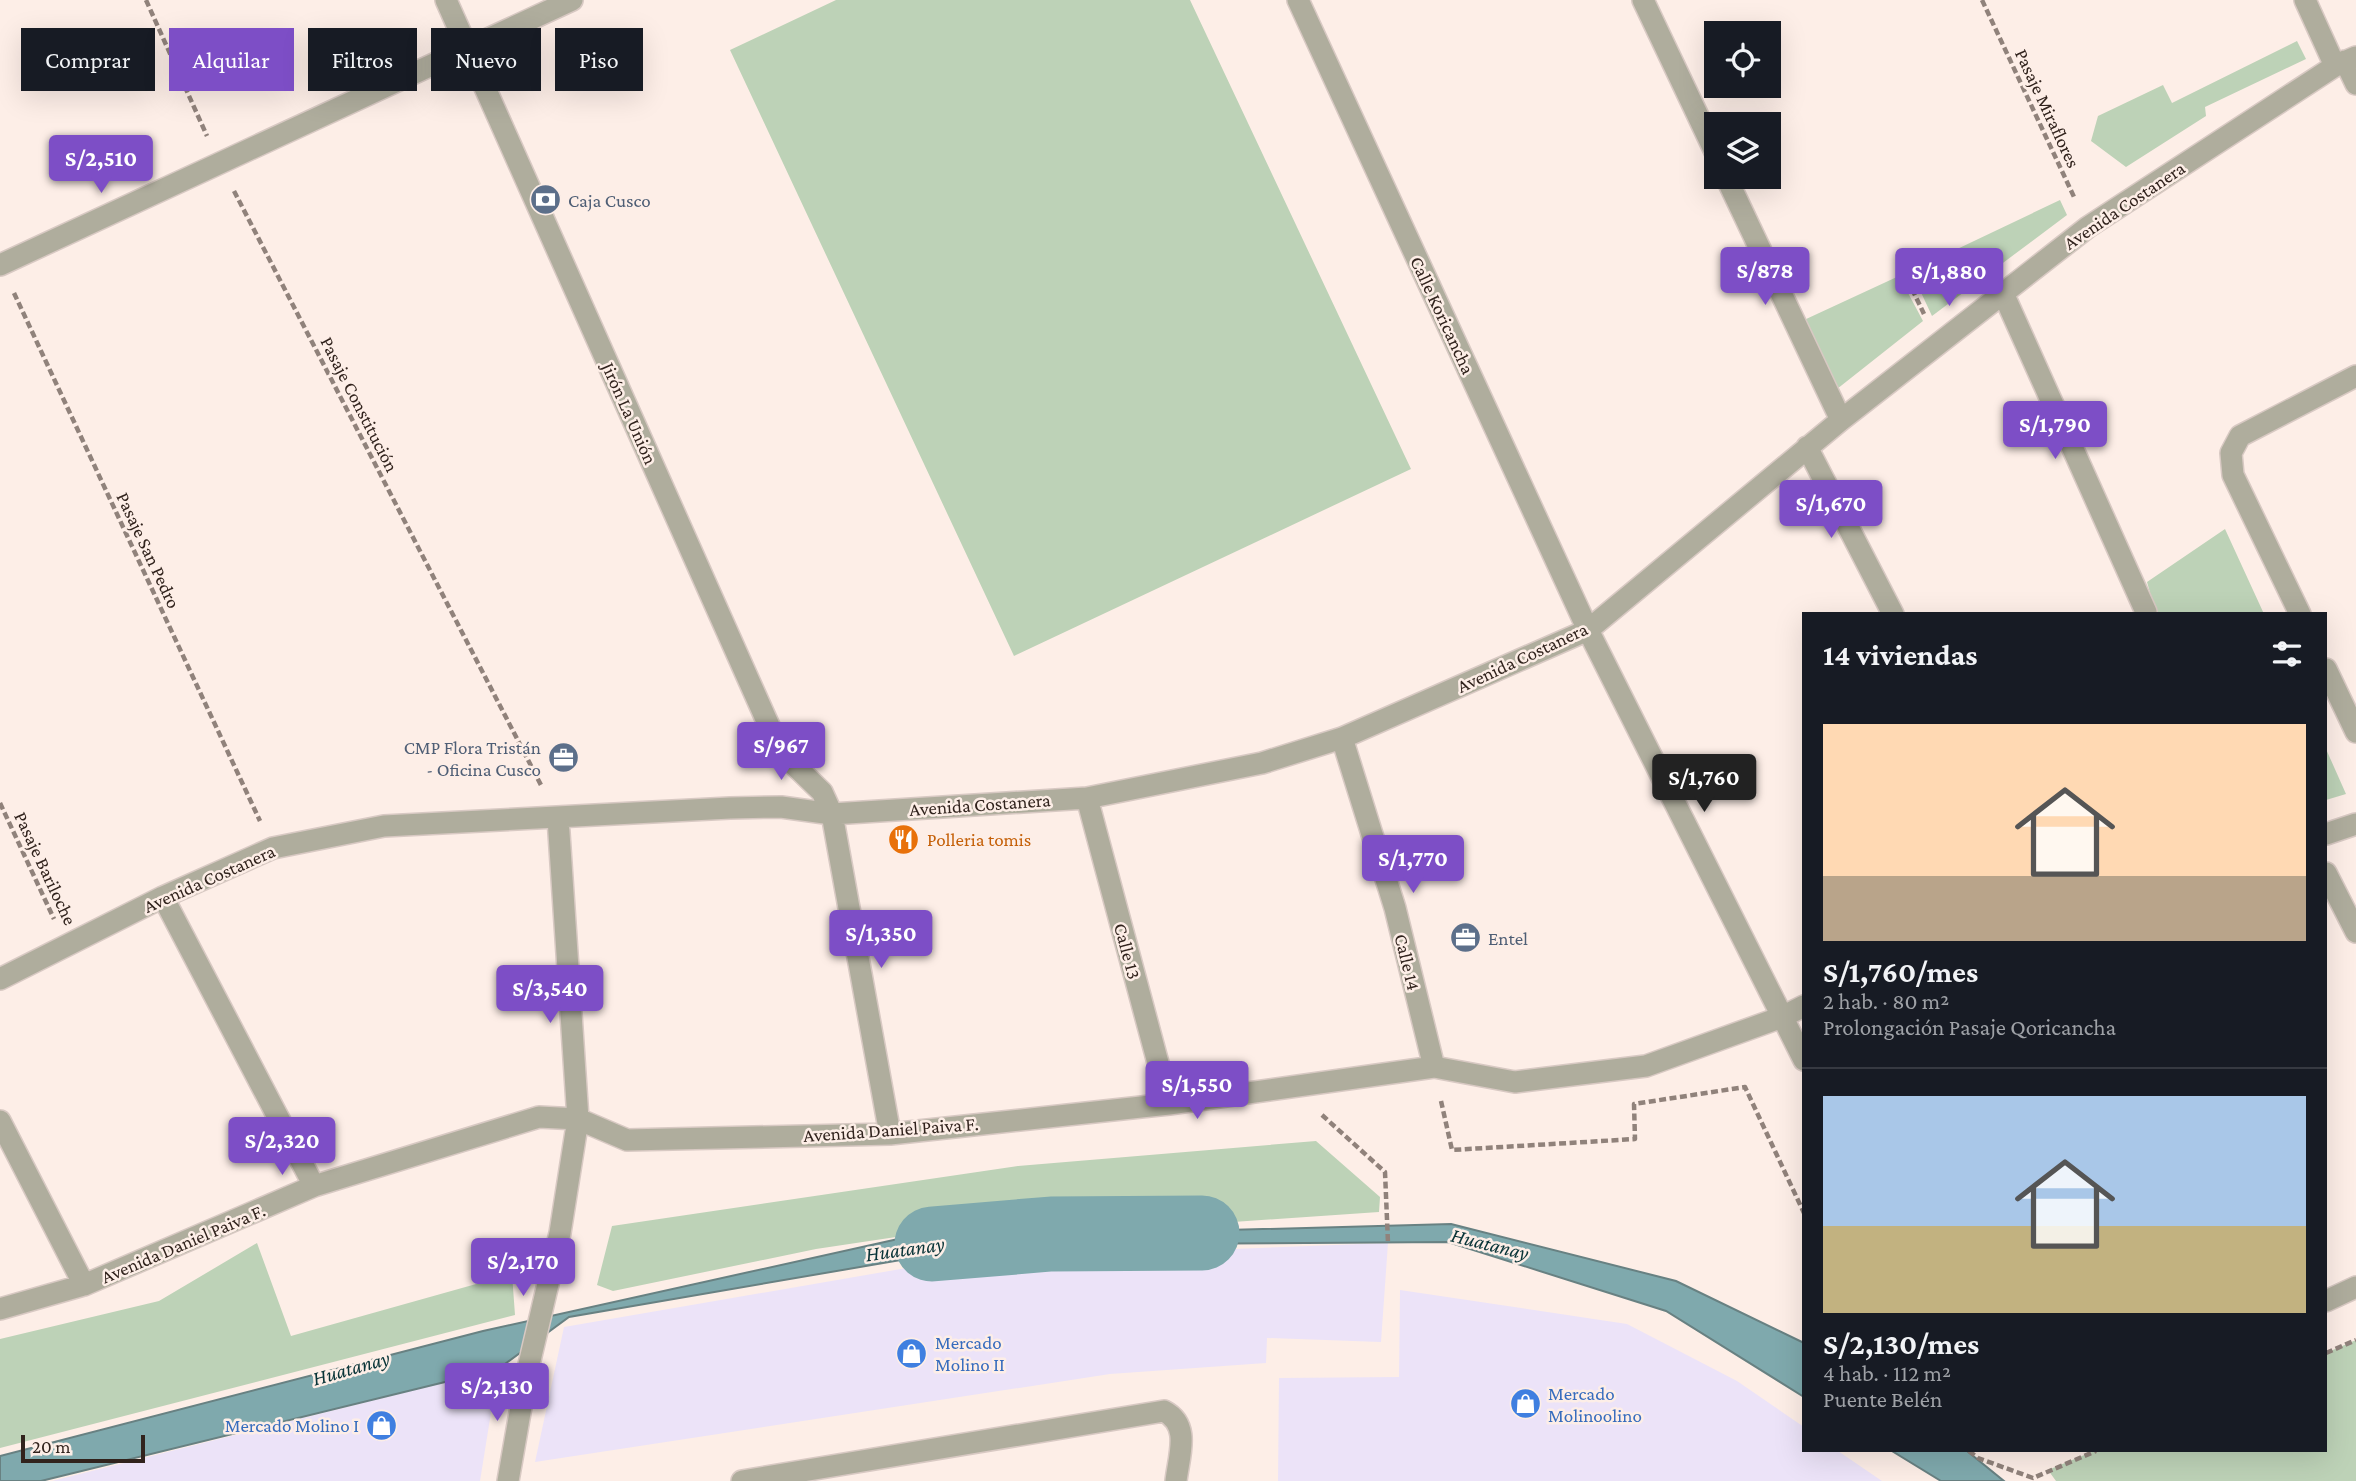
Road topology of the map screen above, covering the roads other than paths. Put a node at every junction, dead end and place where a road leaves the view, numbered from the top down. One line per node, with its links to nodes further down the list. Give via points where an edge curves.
1 (446, 0): 6 (street, Jirón La Unión)
2 (572, 0): 7 (street)
3 (1298, 0): 22 (street, Calle Koricancha)
4 (1643, 0): 12 (street)
5 (2305, 0): 8 (street)
6 (459, 28)
7 (511, 28)
8 (2346, 62): 10 (street); 15 (street, Avenida Costanera, via 2088,227)
9 (431, 65): 14 (street)
10 (2356, 84)
11 (487, 91): 27 (street, Jirón La Unión, via 770,728 791,762 822,792)
12 (1704, 129)
13 (1733, 189): 17 (street)
14 (0, 265)
15 (2003, 293): 17 (street, Avenida Costanera); 20 (street)
16 (2356, 376): 21 (street, via 2241,436 2231,453 2233,475)
17 (1841, 420): 18 (street, Avenida Costanera)
18 (1807, 447): 19 (street); 22 (street, Avenida Costanera)
19 (1892, 612)
20 (2146, 612)
21 (2299, 612)
22 (1588, 630): 25 (street, Avenida Costanera); 36 (street, Calle Koricancha)
23 (2327, 671): 24 (street)
24 (2356, 732)
25 (1342, 738): 26 (street, Avenida Costanera, via 1262,763); 38 (street, Calle 14, via 1395,908)
26 (1087, 798): 27 (street, Avenida Costanera); 39 (street, Calle 13)
27 (832, 814): 28 (street, Avenida Costanera, via 743,807); 42 (street)
28 (558, 817): 32 (street, Avenida Costanera, via 384,826 273,848); 40 (street)
29 (2356, 824): 30 (street)
30 (2327, 834)
31 (2327, 875): 33 (street)
32 (163, 897): 34 (street, Avenida Costanera); 43 (street)
33 (2356, 932)
34 (0, 978)
35 (1802, 1007): 36 (street, Avenida Daniel Paiva F.)
36 (1782, 1017): 37 (street, Calle Koricancha); 38 (street, Avenida Daniel Paiva F., via 1646,1066 1515,1082)
37 (1802, 1056)
38 (1434, 1067): 39 (street, Avenida Daniel Paiva F.)
39 (1169, 1104): 42 (street, Avenida Daniel Paiva F.)
40 (578, 1119): 42 (street, Avenida Daniel Paiva F., via 627,1140); 43 (street, Avenida Daniel Paiva F., via 539,1117); 48 (street, via 560,1233 527,1373)
41 (0, 1121): 44 (street)
42 (890, 1133)
43 (314, 1186): 44 (street, Avenida Daniel Paiva F.)
44 (85, 1285): 47 (street, Avenida Daniel Paiva F.)
45 (2356, 1287): 46 (street)
46 (2327, 1301)
47 (0, 1309)
48 (508, 1481)
49 (742, 1481): 50 (street, via 1164,1411 1176,1417 1182,1429)
50 (1176, 1481)

